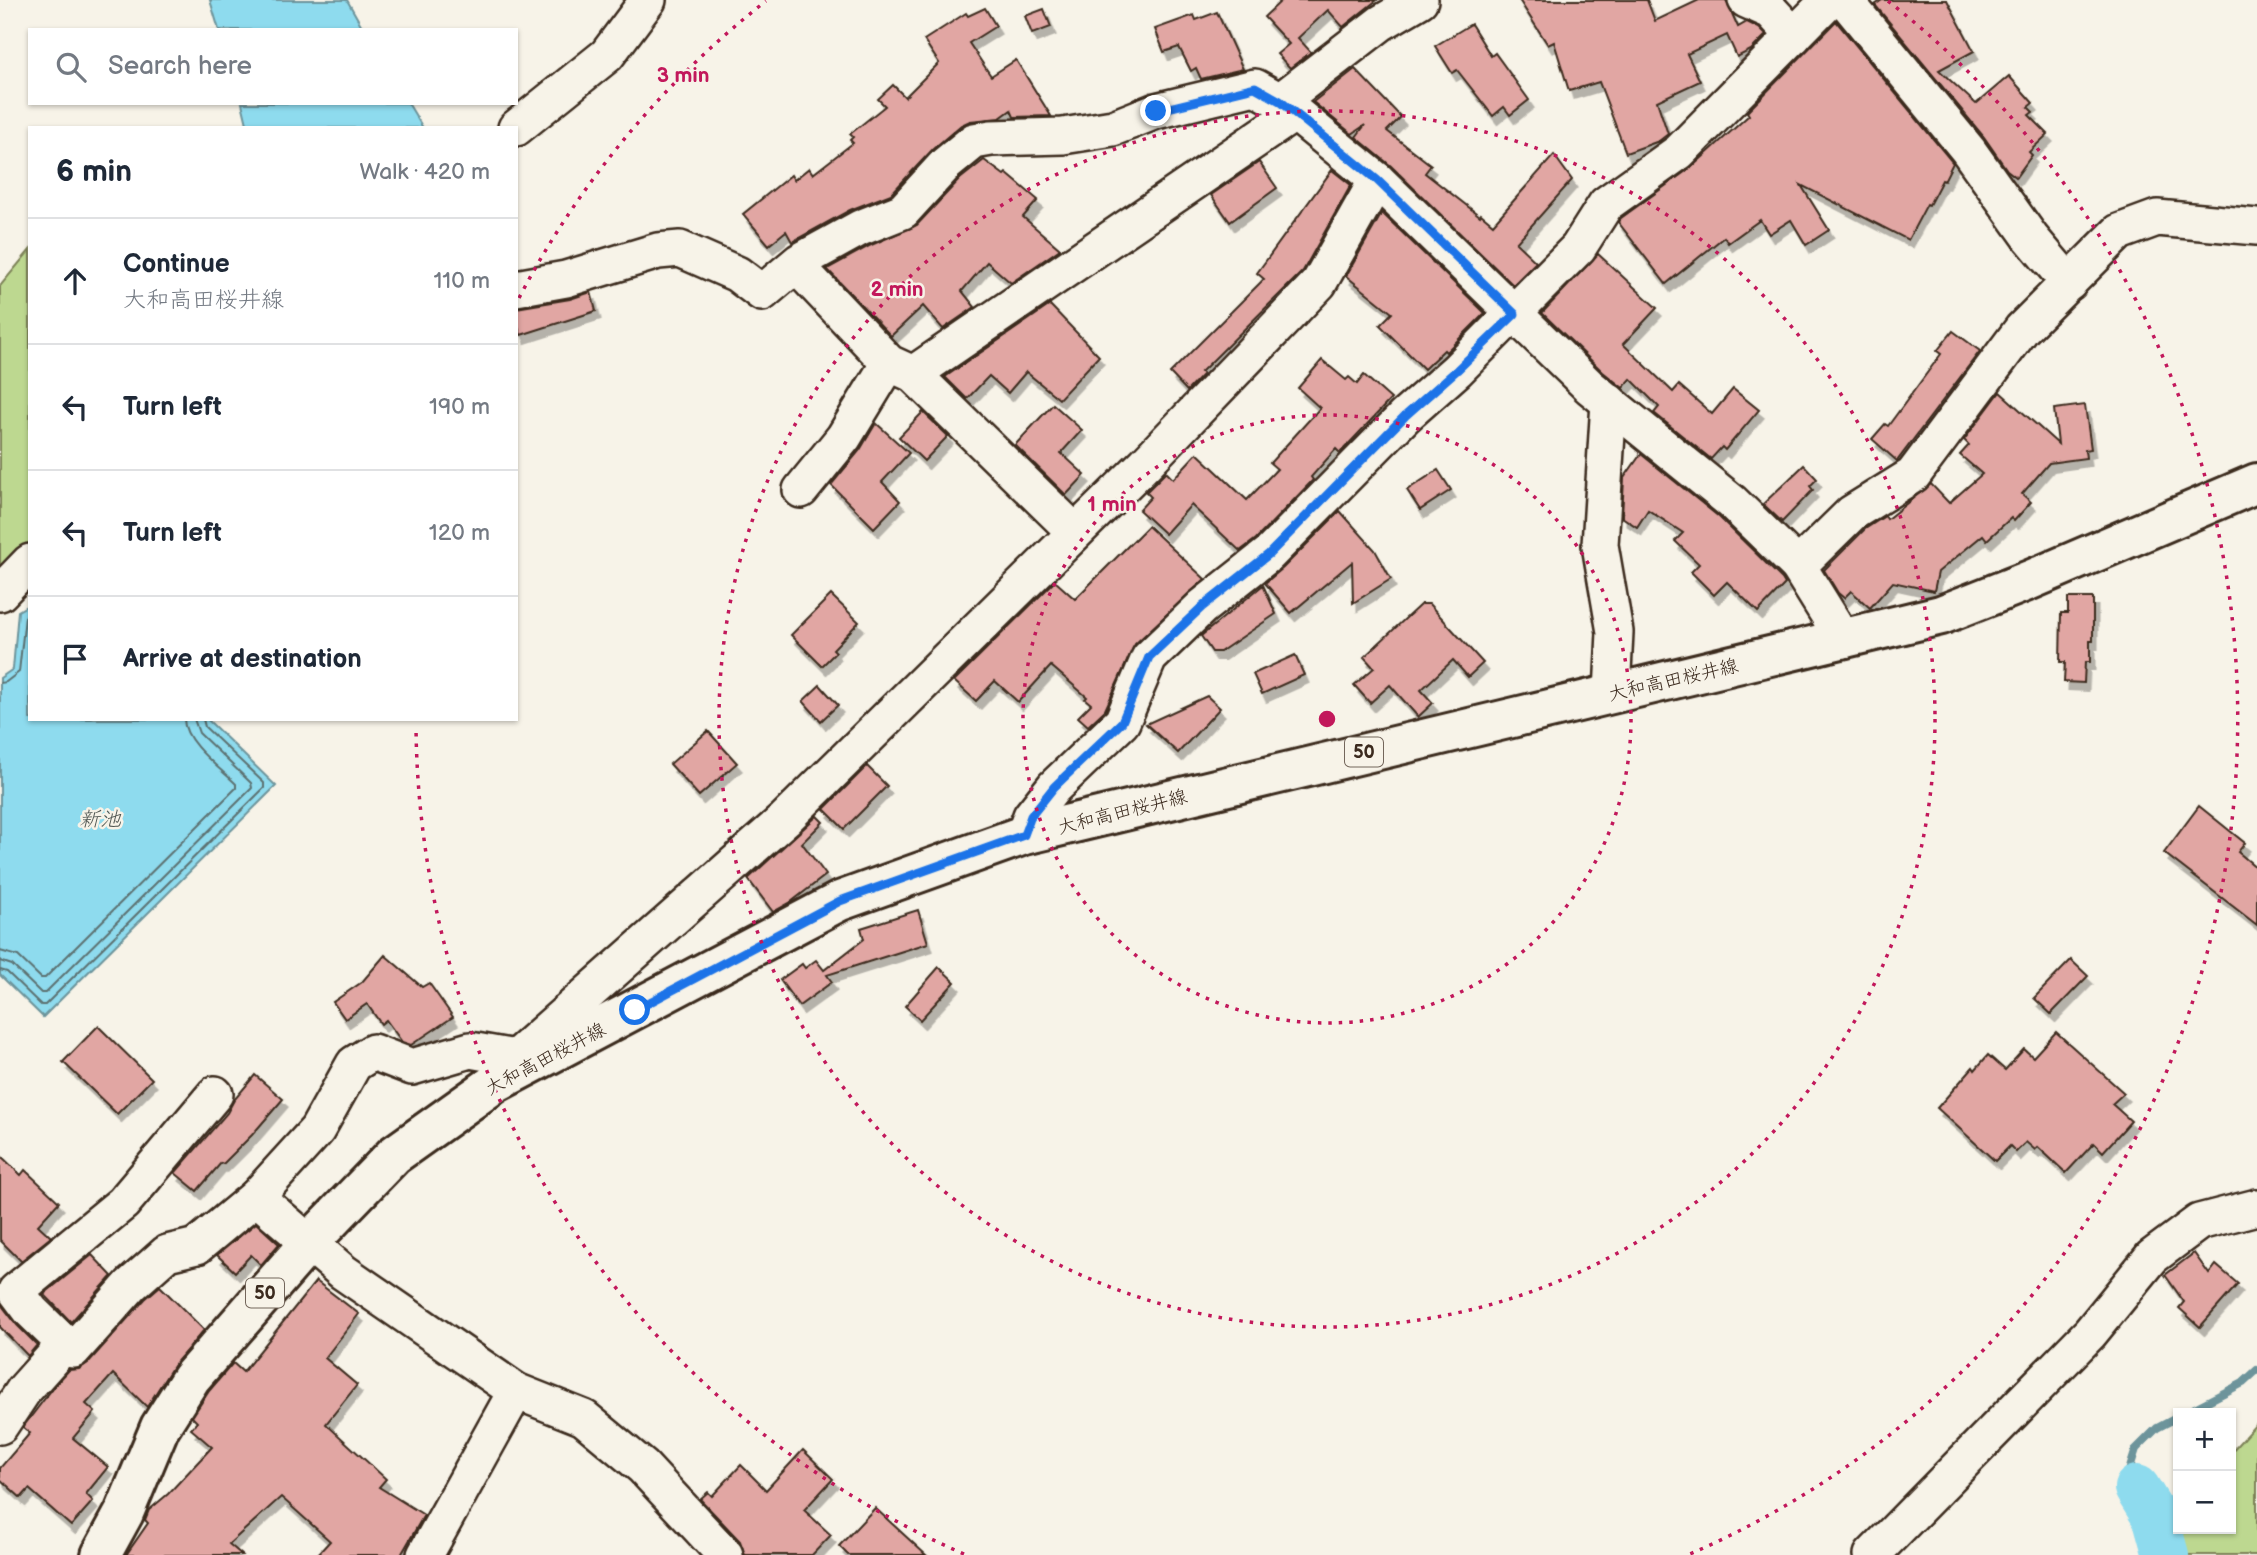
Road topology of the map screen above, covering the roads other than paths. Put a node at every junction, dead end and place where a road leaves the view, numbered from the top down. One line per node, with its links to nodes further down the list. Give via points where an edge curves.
1 (648, 0): 8 (street, via 607,55)
2 (1420, 0): 7 (street, via 1381,23)
3 (1746, 0): 6 (street, via 1771,11)
4 (1829, 0): 6 (street)
5 (1845, 0): 12 (street)
6 (1794, 36): 14 (street, via 1679,152 1606,204 1578,248)
7 (1287, 107): 9 (street); 11 (street, via 1255,87 1156,111 1113,128 974,141 903,211 860,228); 15 (street)
8 (518, 126)
9 (1377, 180): 14 (street); 19 (street, via 1318,283)
10 (2257, 227): 12 (street, via 2157,218 2119,232)
11 (796, 265): 13 (street, via 762,293 737,274 680,249); 15 (street)
12 (2069, 283): 21 (street, via 2022,330 1913,475 1852,513)
13 (518, 288)
14 (1515, 314): 16 (street); 25 (street, via 1405,416 1269,554 1149,657 1122,722 1054,787 1031,816)
15 (901, 369): 18 (street); 19 (street)
16 (1609, 402): 21 (street, via 1732,502); 24 (street, via 1600,545 1615,632)
17 (2257, 483): 23 (main road, 大和高田桜井線 / 50, via 1941,615)
18 (801, 490)
19 (1075, 532): 26 (street, via 785,819)
20 (28, 564): 22 (street)
21 (1798, 566): 23 (street)
22 (0, 593)
23 (1844, 640): 24 (main road, 大和高田桜井線 / 50)
24 (1612, 692): 25 (main road, 大和高田桜井線 / 50)
25 (1024, 835): 26 (main road, 大和高田桜井線 / 50, via 840,901)
26 (505, 1070): 28 (street, via 470,1050 412,1067 373,1052 354,1064 317,1130); 30 (main road, 大和高田桜井線 / 50, via 394,1155)
27 (215, 1094): 31 (street, via 122,1203)
28 (256, 1197): 30 (street); 32 (street, via 197,1246 167,1253 131,1285 73,1350)
29 (2257, 1207): 38 (street, via 2199,1222 2152,1257 2090,1333)
30 (308, 1244): 33 (street); 35 (main road, 大和高田桜井線 / 50, via 191,1378 159,1427 124,1513)
31 (8, 1281): 32 (street)
32 (65, 1344): 34 (street, via 24,1390)
33 (516, 1391): 36 (street); 37 (street, via 584,1419 643,1467)
34 (0, 1426)
35 (101, 1555)
36 (425, 1555)
37 (725, 1555)
38 (1872, 1555)

